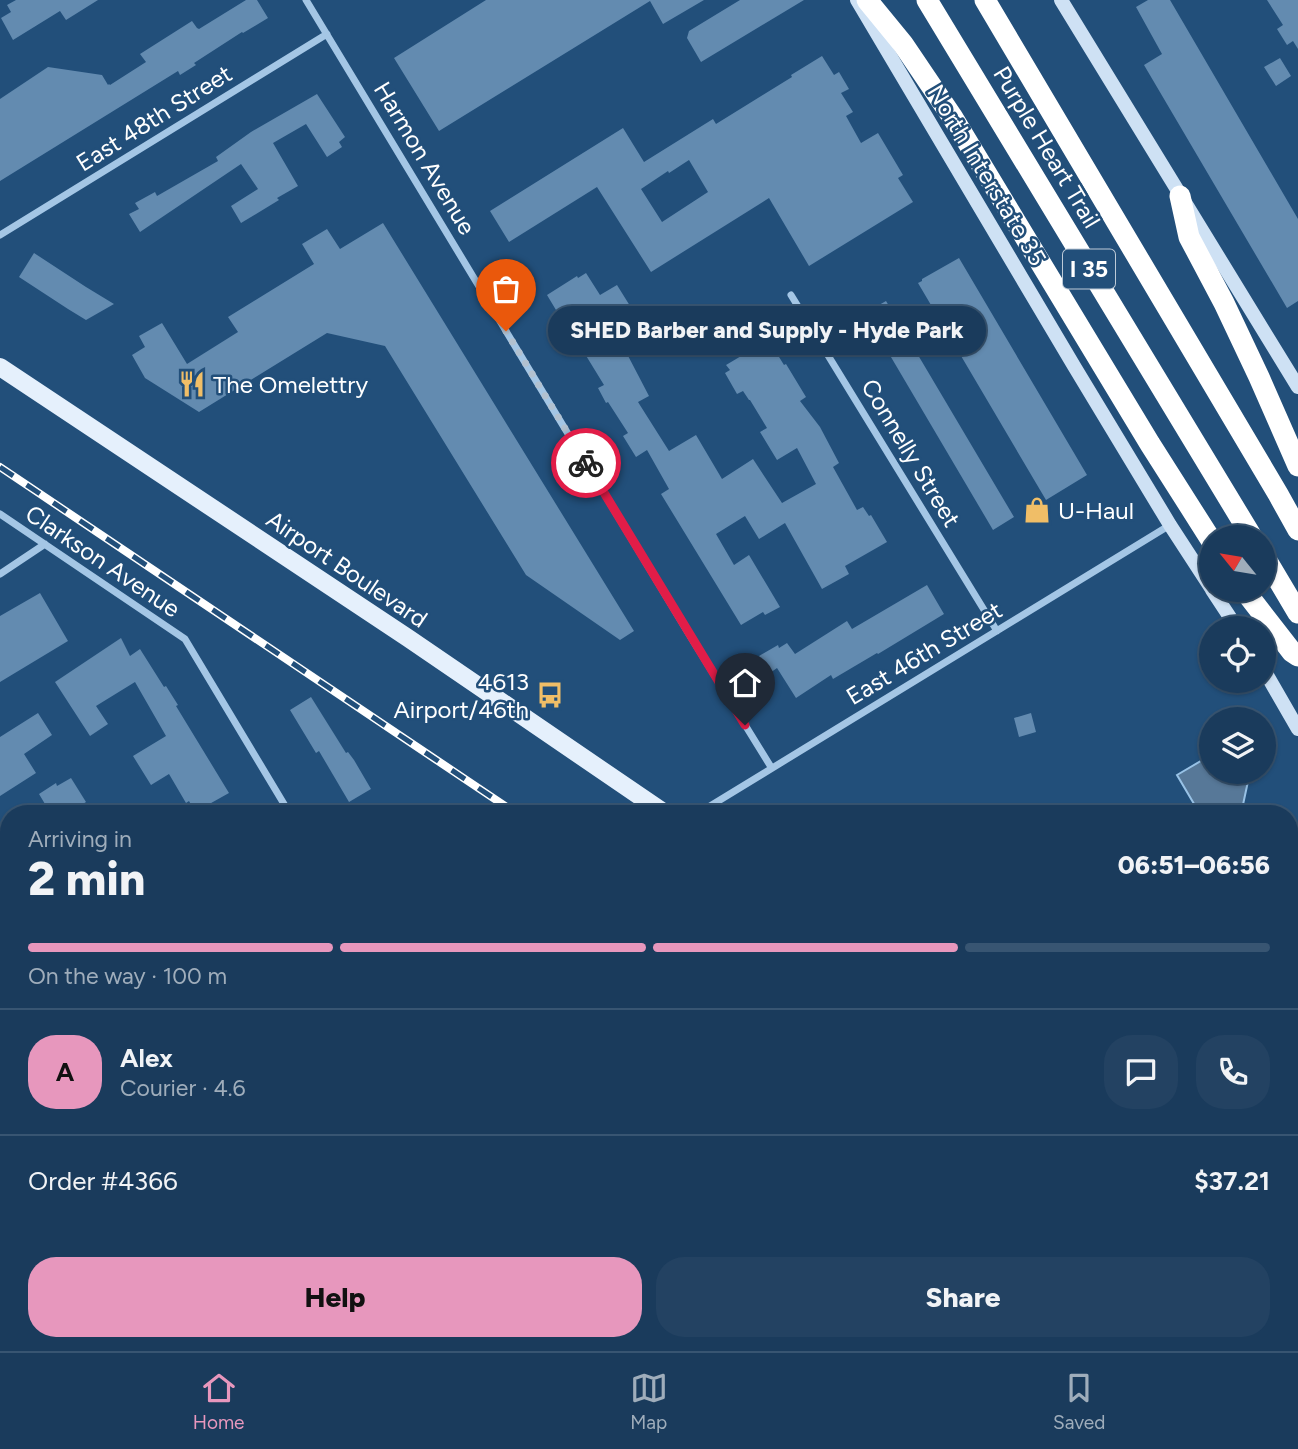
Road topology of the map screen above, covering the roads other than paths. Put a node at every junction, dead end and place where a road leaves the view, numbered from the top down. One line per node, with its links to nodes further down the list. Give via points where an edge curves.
1 (306, 0): 7 (street, Harmon Avenue)
2 (857, 0): 15 (main road, North Interstate 35)
3 (867, 0): 16 (highway, via 953,118)
4 (927, 0): 17 (highway, Purple Heart Trail / I 35)
5 (985, 0): 18 (highway, Purple Heart Trail / I 35)
6 (1061, 0): 8 (main road)
7 (327, 34): 9 (street, East 48th Street); 29 (street, Harmon Avenue)
8 (1180, 196): 12 (main road); 13 (highway, via 1189,237)
9 (0, 235)
10 (791, 295): 25 (street, Connelly Street)
11 (0, 367): 31 (main road, Airport Boulevard)
12 (1298, 387)
13 (1298, 466)
14 (0, 514): 19 (street, Clarkson Avenue)
15 (1170, 525): 20 (main road, North Interstate 35); 25 (street, East 46th Street)
16 (1201, 525)
17 (1245, 525)
18 (1298, 530)
19 (45, 544): 21 (street); 30 (street, Clarkson Avenue, via 184,639)
20 (1199, 569)
21 (0, 574)
22 (1276, 576): 24 (highway)
23 (1253, 602): 26 (highway)
24 (1298, 612)
25 (997, 631): 29 (street, East 46th Street)
26 (1298, 656)
27 (1276, 691): 28 (main road)
28 (1298, 729)
29 (771, 767): 32 (street, East 46th Street)
30 (285, 805)
31 (653, 805)
32 (711, 805)

